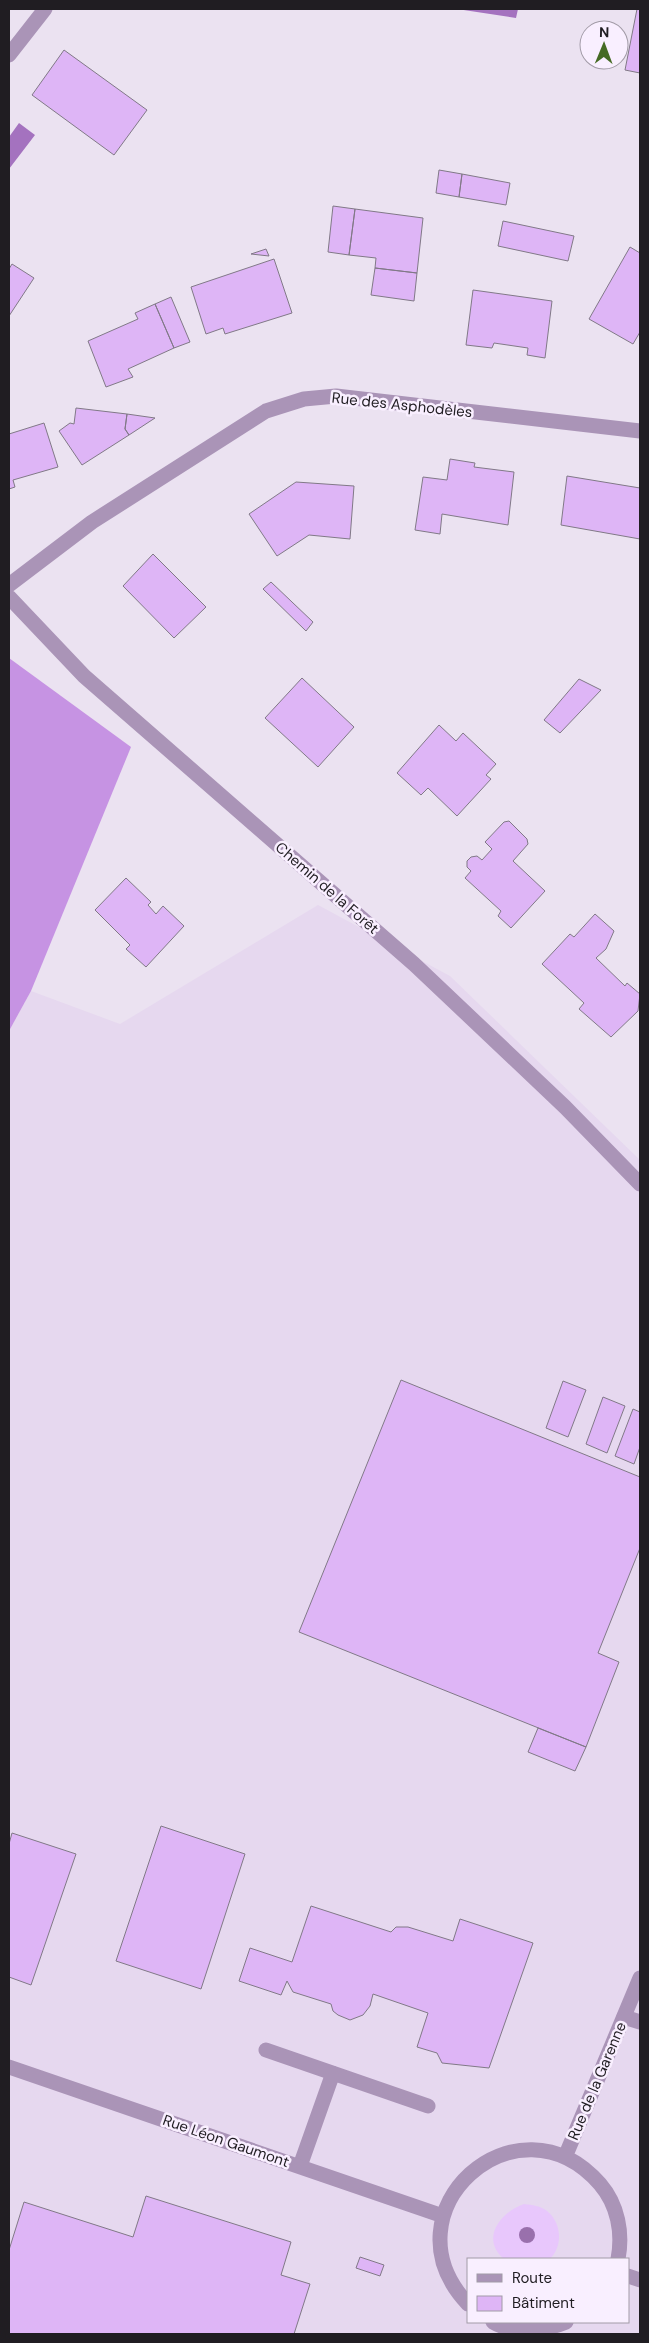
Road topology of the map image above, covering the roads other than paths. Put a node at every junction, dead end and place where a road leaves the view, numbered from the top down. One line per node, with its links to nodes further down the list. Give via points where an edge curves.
1 (45, 9): 2 (street)
2 (9, 55)
3 (640, 431): 4 (street, Rue des Asphodèles, via 336,396 304,399 266,411 92,522)
4 (9, 585)
5 (9, 597): 6 (street, Chemin de la Forêt, via 84,676 414,964)
6 (640, 1184)
7 (640, 1978): 8 (street, Rue de la Garenne)
8 (624, 2017): 9 (street); 14 (street, Rue de la Garenne)
9 (640, 2022)
10 (266, 2050): 12 (street)
11 (9, 2067): 15 (street, Rue Léon Gaumont)
12 (333, 2073): 13 (street); 15 (street)
13 (428, 2106)
14 (565, 2157): 16 (street, via 535,2150 505,2153 484,2163 456,2188); 17 (street, via 589,2171 607,2192 618,2218)
15 (300, 2166): 16 (street, Rue Léon Gaumont)
16 (443, 2216): 18 (street, via 440,2241 444,2267 455,2291)
17 (618, 2258)
18 (467, 2303)
19 (563, 2323): 20 (street, via 524,2330)
20 (493, 2327)

